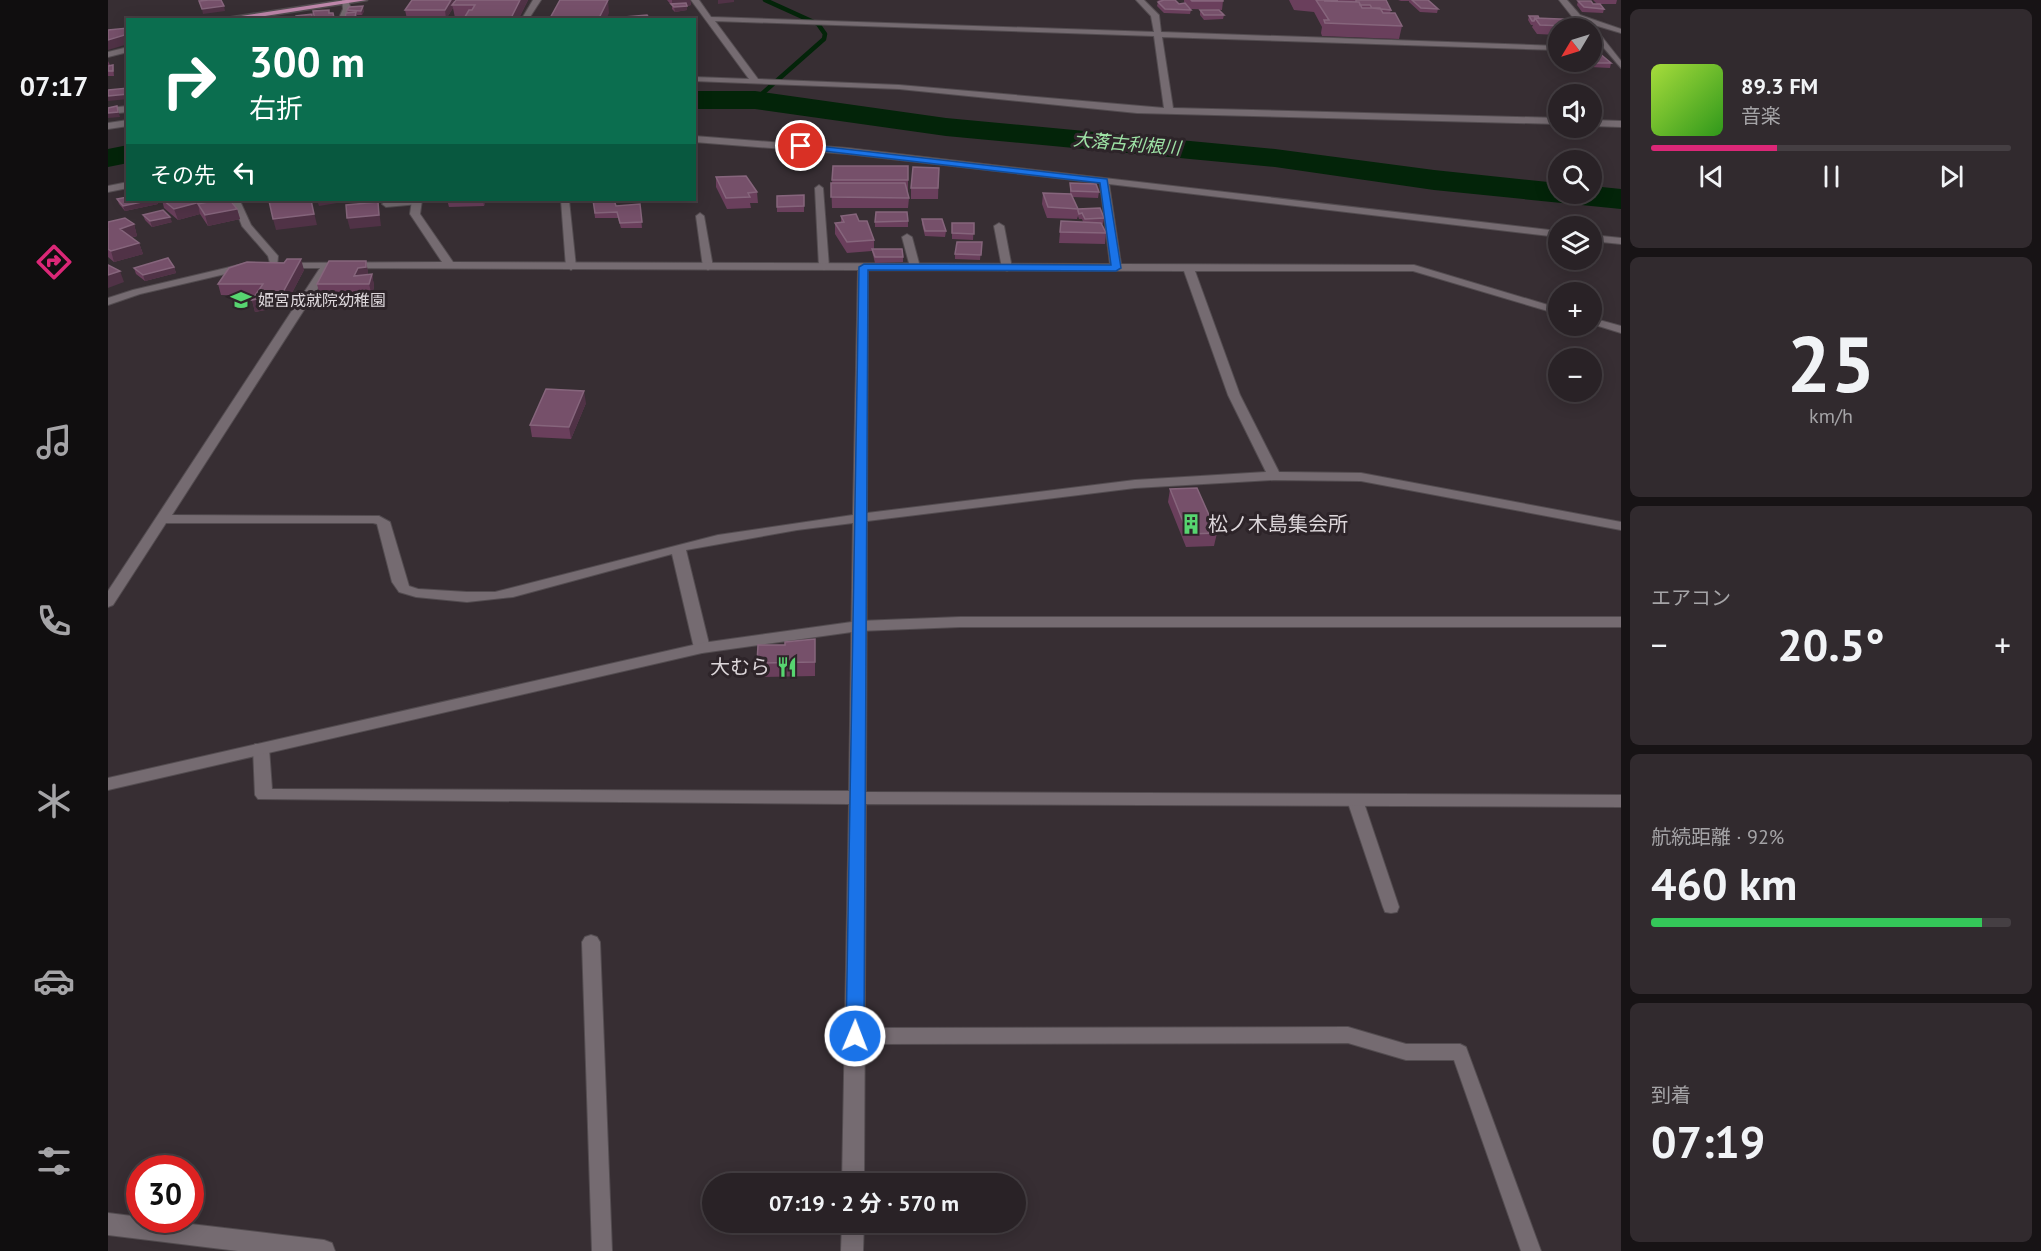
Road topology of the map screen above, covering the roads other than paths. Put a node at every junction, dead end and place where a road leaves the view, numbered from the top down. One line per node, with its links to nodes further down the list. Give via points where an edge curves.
1 (363, 0): 6 (highway)
2 (537, 0): 9 (street)
3 (695, 0): 11 (street)
4 (1140, 0): 14 (street, via 1155,15)
5 (1563, 0): 10 (street)
6 (345, 2): 7 (highway); 8 (street)
7 (226, 18)
8 (343, 18)
9 (525, 18)
10 (1580, 18)
11 (710, 19): 14 (street); 24 (street)
12 (1602, 25): 13 (street)
13 (1621, 31)
14 (1158, 34): 16 (street); 27 (street)
15 (1602, 43): 19 (street)
16 (1548, 48)
17 (126, 50): 21 (street)
18 (1602, 50): 19 (street)
19 (1607, 50): 20 (street); 22 (street)
20 (1621, 51)
21 (108, 55)
22 (1621, 66)
23 (696, 80): 24 (street)
24 (755, 81): 27 (street, via 899,87)
25 (126, 109): 26 (street)
26 (108, 111)
27 (1169, 111): 28 (street)
28 (1548, 121)
29 (126, 123): 32 (street)
30 (1602, 123): 31 (street)
31 (1621, 124)
32 (108, 126)
33 (696, 139): 34 (street, via 847,151)
34 (1104, 181): 44 (street); 57 (street)
35 (126, 185): 37 (street)
36 (819, 188): 53 (lane)
37 (108, 189)
38 (416, 201): 41 (lane); 50 (street, via 415,214)
39 (566, 201): 51 (lane)
40 (237, 203): 48 (lane, via 247,226 273,256)
41 (386, 204)
42 (700, 216): 52 (lane)
43 (999, 226): 56 (lane)
44 (1548, 233)
45 (907, 237): 55 (lane)
46 (1602, 239): 47 (street)
47 (1621, 241)
48 (274, 265): 49 (street); 59 (street, via 251,265)
49 (327, 266): 50 (street); 64 (street)
50 (450, 266): 51 (street)
51 (571, 267): 52 (street)
52 (708, 267): 53 (street)
53 (824, 267): 54 (street)
54 (864, 267): 55 (street); 65 (street)
55 (915, 267): 56 (street)
56 (1007, 268): 57 (street)
57 (1116, 268): 58 (street)
58 (1189, 268): 60 (street, via 1413,268); 63 (street, via 1234,395)
59 (108, 302)
60 (1548, 308)
61 (1602, 324): 62 (street)
62 (1621, 330)
63 (1275, 476): 65 (street, via 1135,484); 66 (street, via 1361,477)
64 (162, 519): 67 (street, via 374,519 384,522 404,589 467,597 513,593); 68 (street)
65 (861, 520): 67 (street, via 797,526); 70 (street)
66 (1621, 526)
67 (678, 548): 71 (street)
68 (108, 602)
69 (1621, 622): 70 (street, via 960,621)
70 (859, 626): 71 (street); 74 (street)
71 (702, 648): 72 (street)
72 (261, 748): 73 (street); 74 (street, via 264,795)
73 (108, 784)
74 (858, 798): 75 (street); 79 (street)
75 (1355, 800): 76 (street); 77 (lane)
76 (1621, 801)
77 (1391, 908)
78 (591, 942): 84 (lane)
79 (855, 1036): 80 (street); 86 (lane, via 1348,1035 1406,1052 1460,1052)
80 (853, 1173)
81 (108, 1224): 83 (street)
82 (853, 1233): 85 (street)
83 (324, 1251)
84 (602, 1251)
85 (852, 1251)
86 (1531, 1251)

